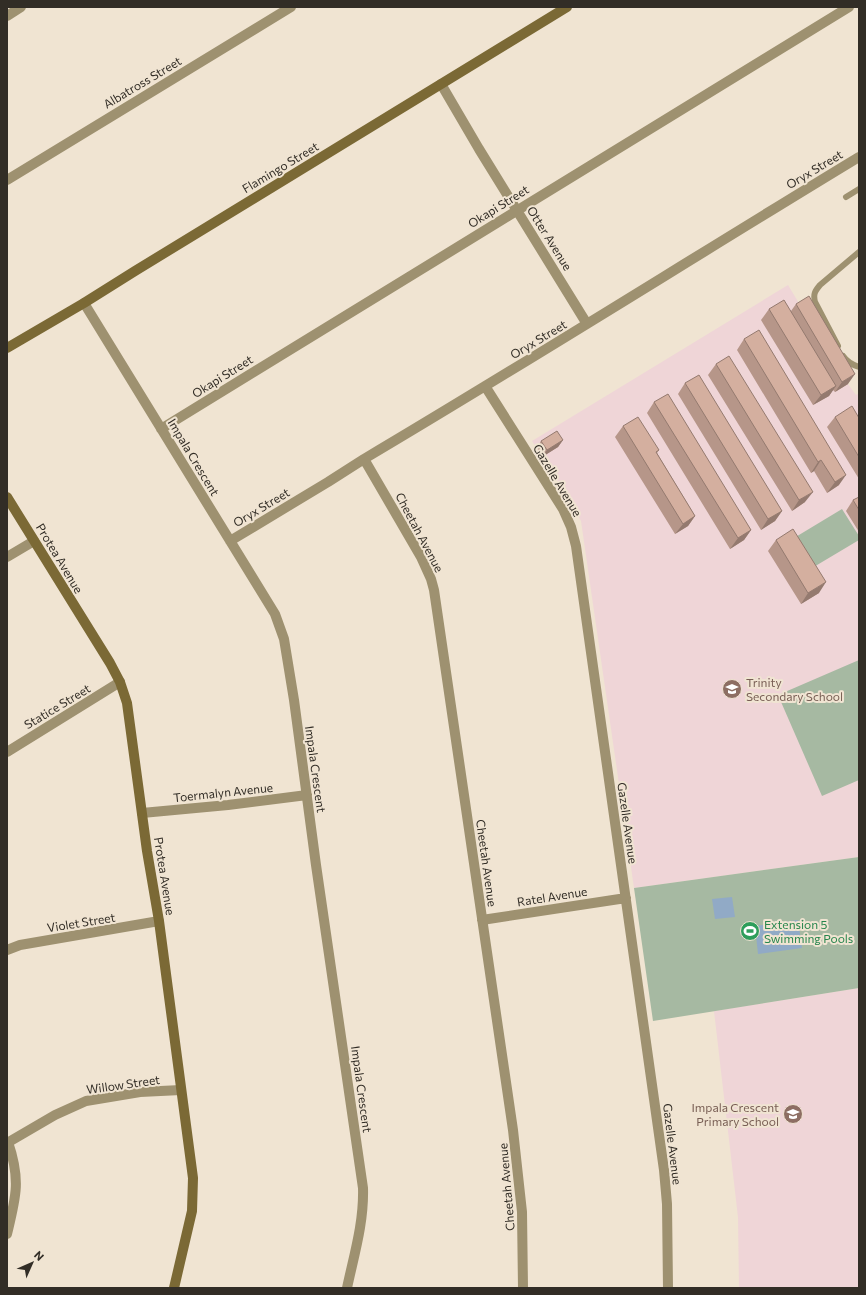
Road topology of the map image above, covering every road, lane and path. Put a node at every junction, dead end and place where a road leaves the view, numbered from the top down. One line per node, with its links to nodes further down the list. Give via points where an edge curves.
1 (21, 7): 5 (street)
2 (291, 7): 8 (street, Albatross Street)
3 (567, 7): 6 (street, Flamingo Street)
4 (849, 7): 11 (street, Okapi Street)
5 (7, 16)
6 (441, 84): 11 (street, Otter Avenue); 13 (street, Flamingo Street)
7 (859, 157): 14 (street, Oryx Street)
8 (7, 180)
9 (859, 189): 10 (lane)
10 (846, 197)
11 (517, 210): 14 (street, Otter Avenue); 18 (street, Okapi Street)
12 (859, 252): 16 (lane, via 820,284 813,295 845,360)
13 (84, 303): 15 (street, Flamingo Street); 18 (street, Impala Crescent)
14 (587, 324): 17 (street, Oryx Street)
15 (7, 348)
16 (859, 367)
17 (485, 386): 19 (street, Oryx Street); 28 (street, Gazelle Avenue, via 563,509 571,527 576,546)
18 (162, 429): 21 (street, Impala Crescent)
19 (364, 459): 21 (street, Oryx Street); 29 (street, Cheetah Avenue, via 421,557 434,590)
20 (7, 497): 22 (street, Protea Avenue)
21 (230, 540): 26 (street, Impala Crescent, via 275,614 284,639)
22 (34, 541): 23 (street); 24 (street, Protea Avenue)
23 (7, 558)
24 (120, 682): 25 (street, Statice Street); 27 (street, Protea Avenue, via 126,703)
25 (7, 752)
26 (306, 795): 27 (street, Toermalyn Avenue); 36 (street, Impala Crescent, via 363,1188 361,1228)
27 (142, 813): 30 (street, Protea Avenue)
28 (626, 898): 29 (street, Ratel Avenue); 38 (street, Gazelle Avenue, via 664,1170)
29 (482, 920): 37 (street, Cheetah Avenue, via 514,1130 520,1188)
30 (159, 921): 31 (street, Violet Street, via 20,945); 32 (street, Protea Avenue)
31 (7, 950)
32 (181, 1090): 33 (street, Willow Street, via 140,1092 86,1101 54,1115); 35 (street, Protea Avenue, via 194,1178 192,1211)
33 (8, 1143): 34 (street, via 15,1161 17,1187)
34 (7, 1234)
35 (174, 1288)
36 (347, 1288)
37 (524, 1288)
38 (668, 1288)

